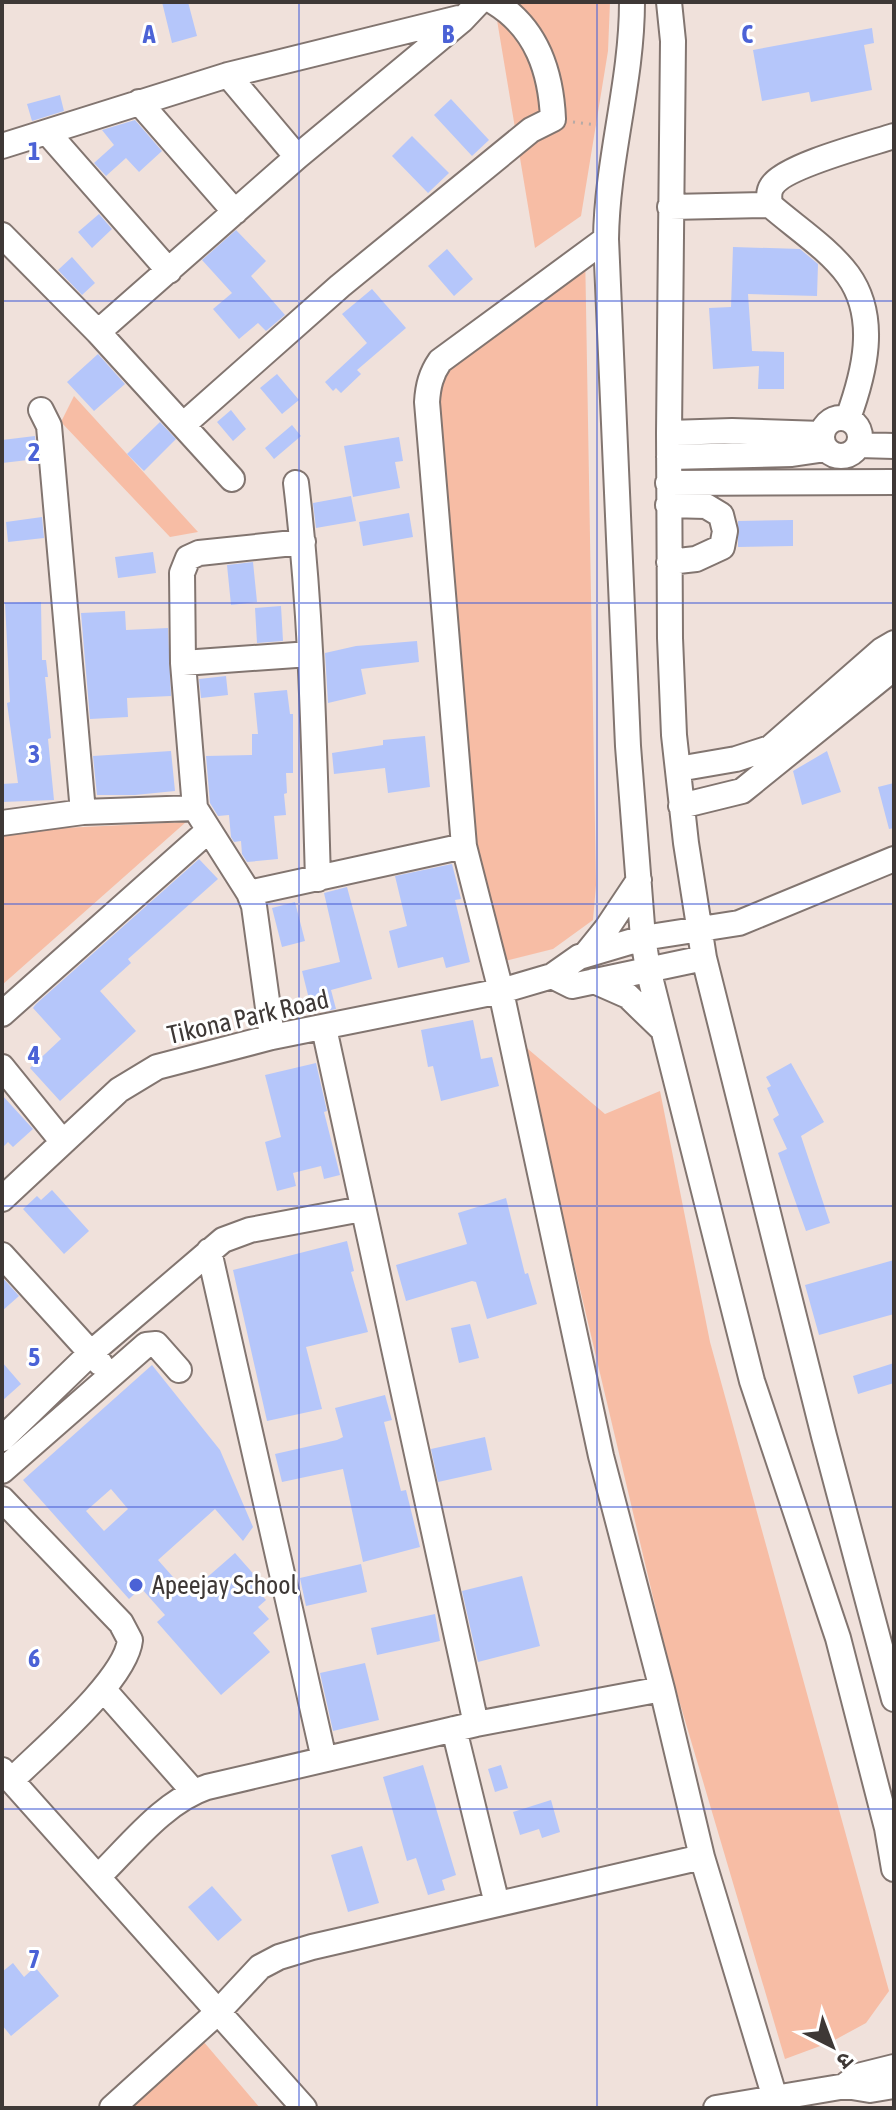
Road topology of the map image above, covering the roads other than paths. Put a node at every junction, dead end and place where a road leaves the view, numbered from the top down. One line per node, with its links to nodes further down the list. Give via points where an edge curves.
1 (494, 2): 20 (street, via 522,27 545,64 553,119 531,130 340,286)
2 (632, 2): 15 (street)
3 (669, 2): 12 (street)
4 (472, 9): 5 (street); 10 (street)
5 (228, 75): 6 (street); 10 (street)
6 (139, 102): 7 (street); 13 (street)
7 (47, 132): 9 (street); 16 (street)
8 (894, 136): 11 (street, via 782,176 769,191)
9 (2, 146)
10 (297, 157): 13 (street)
11 (770, 205): 12 (street); 19 (street, via 836,262 863,307 866,354)
12 (670, 207): 22 (street)
13 (235, 212): 16 (street)
14 (2, 235): 17 (street)
15 (606, 239): 42 (street, via 440,361 428,387); 45 (street, via 628,746)
16 (169, 271): 17 (street)
17 (98, 332): 20 (street)
18 (41, 410): 39 (street, via 49,426)
19 (848, 418): 21 (street, via 830,421); 23 (street, via 858,426)
20 (183, 425): 25 (street)
21 (824, 442): 22 (street, via 732,431); 23 (street, via 837,456 850,454)
22 (669, 445): 28 (street)
23 (859, 445): 24 (street)
24 (894, 446)
25 (232, 479)
26 (894, 482): 28 (street)
27 (296, 483): 29 (street)
28 (668, 494): 30 (street); 30 (street, via 721,515 725,531 722,547 707,556)
29 (303, 542): 32 (street); 33 (street, via 188,558 182,573)
30 (669, 562): 36 (street)
31 (894, 643): 35 (street)
32 (310, 654): 33 (street); 44 (street)
33 (183, 663): 38 (street)
34 (894, 668): 35 (street)
35 (758, 764): 36 (street); 37 (street, via 742,791)
36 (678, 769): 37 (street)
37 (681, 806): 47 (street)
38 (195, 808): 39 (street); 41 (street)
39 (83, 812): 40 (street)
40 (2, 823)
41 (209, 830): 46 (street); 55 (street)
42 (464, 846): 44 (street); 54 (street)
43 (894, 859): 47 (street, Tikona Park Road, via 754,918)
44 (318, 879): 46 (street)
45 (639, 880): 48 (street); 49 (street, Tikona Park Road)
46 (249, 893): 58 (street)
47 (698, 929): 48 (street, Tikona Park Road); 50 (street)
48 (643, 938): 49 (street, Tikona Park Road); 51 (street)
49 (586, 954): 52 (street, Tikona Park Road)
50 (704, 958): 51 (street, Tikona Park Road); 73 (street)
51 (648, 969): 53 (street, Tikona Park Road); 57 (street)
52 (552, 976): 53 (street, Tikona Park Road, via 572,986); 54 (street, Tikona Park Road)
53 (594, 981): 57 (street, Tikona Park Road, via 628,996)
54 (501, 991): 56 (street, Tikona Park Road); 72 (street, via 601,1456)
55 (2, 1014)
56 (324, 1028): 58 (street, Tikona Park Road); 62 (street)
57 (661, 1029): 79 (street, via 752,1381 852,1687)
58 (272, 1037): 60 (street, Tikona Park Road, via 157,1067 119,1090)
59 (2, 1067): 60 (street)
60 (62, 1141): 61 (street, Tikona Park Road)
61 (2, 1199)
62 (362, 1209): 63 (street, via 250,1230); 74 (street)
63 (209, 1251): 65 (street); 75 (street)
64 (2, 1255): 65 (street)
65 (92, 1352): 67 (street); 68 (street)
66 (179, 1370): 67 (street, via 150,1342)
67 (112, 1374): 69 (street)
68 (2, 1439)
69 (2, 1471)
70 (2, 1499): 71 (street, via 127,1631 126,1657)
71 (103, 1689): 76 (street); 77 (street)
72 (662, 1689): 74 (street); 78 (street)
73 (894, 1699)
74 (465, 1726): 75 (street); 81 (street)
75 (324, 1759): 77 (street)
76 (7, 1775): 80 (street)
77 (193, 1791): 80 (street)
78 (702, 1857): 81 (street); 84 (street)
79 (894, 1869)
80 (98, 1877): 82 (street)
81 (497, 1904): 82 (street, via 279,1957 260,1967)
82 (218, 2012): 85 (street); 86 (street)
83 (889, 2076): 84 (street)
84 (777, 2102): 87 (street)
85 (112, 2108)
86 (304, 2108)
87 (716, 2108)

